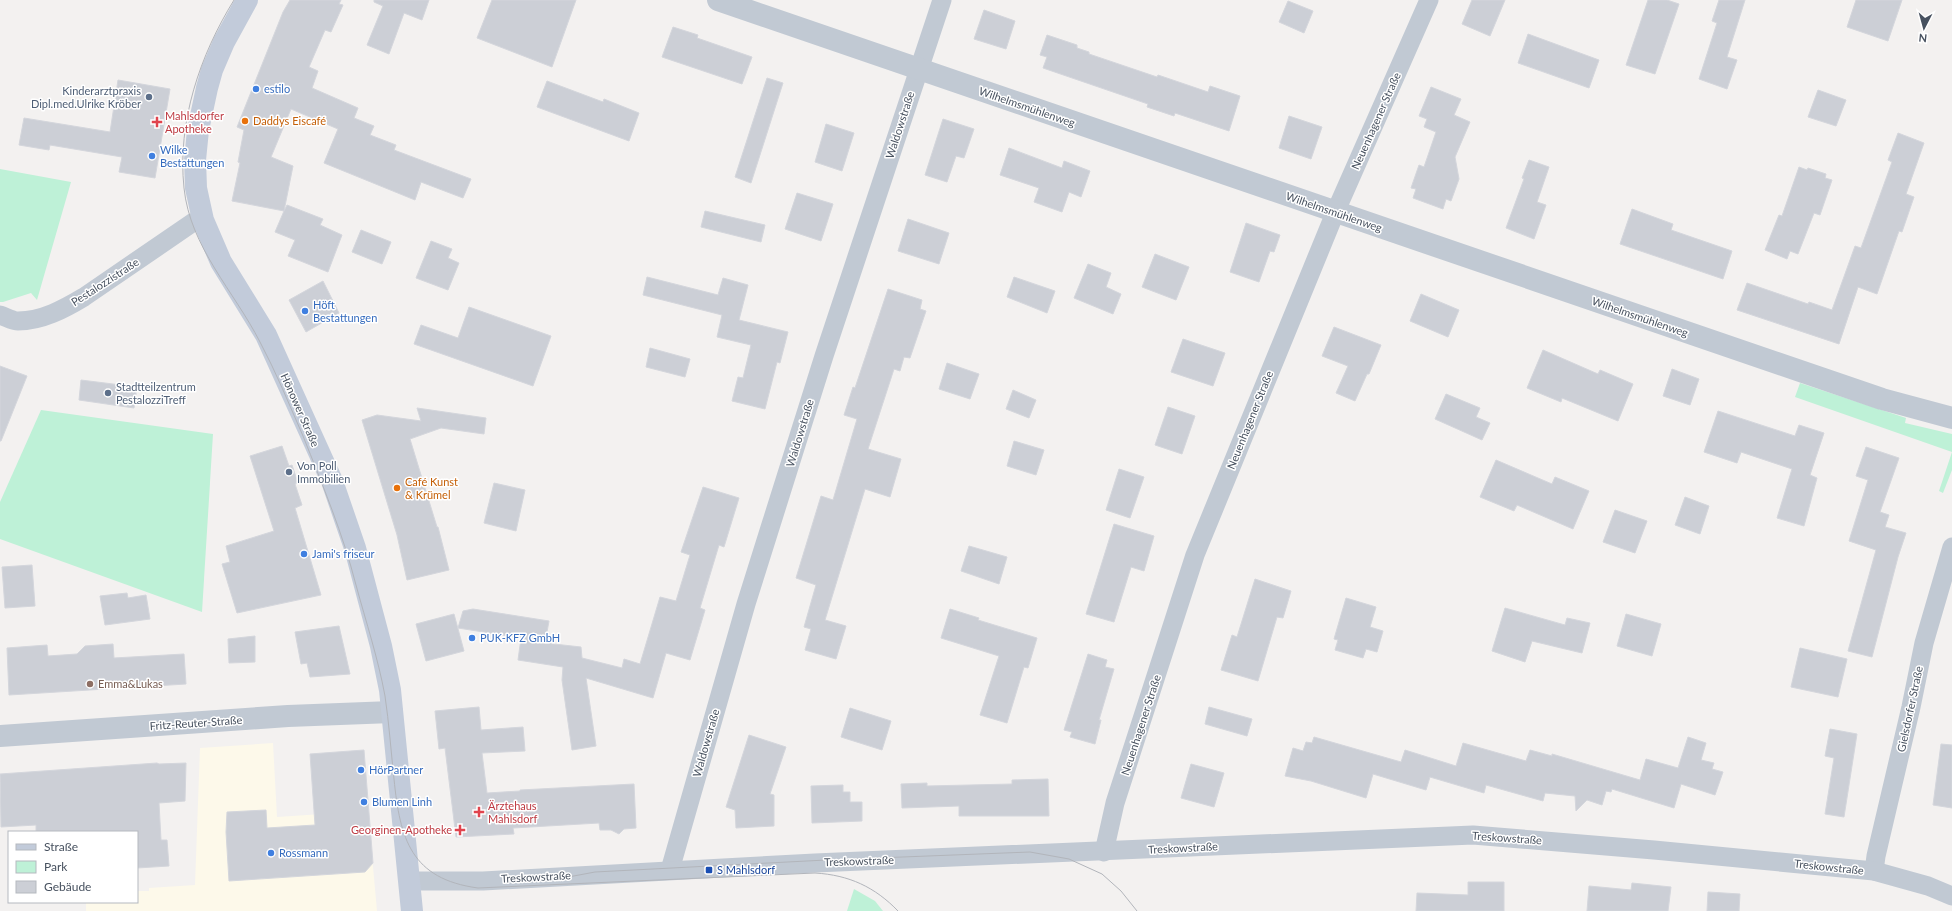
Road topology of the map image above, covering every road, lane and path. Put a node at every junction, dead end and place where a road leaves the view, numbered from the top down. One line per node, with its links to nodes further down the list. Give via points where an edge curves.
1 (247, 0): 7 (main road, Hönower Straße, via 212,70 198,130 196,188)
2 (718, 0): 5 (street, Wilhelmsmühlenweg)
3 (942, 0): 5 (street, Waldowstraße)
4 (1429, 0): 6 (street, Neuenhagener Straße)
5 (918, 70): 6 (street, Wilhelmsmühlenweg); 14 (street, Waldowstraße, via 746,604)
6 (1335, 213): 9 (street, Wilhelmsmühlenweg, via 1882,399); 13 (street, Neuenhagener Straße, via 1195,555 1115,803)
7 (203, 220): 8 (street, Pestalozzistraße, via 192,223 66,307 44,317); 11 (main road, Hönower Straße, via 221,262 266,335 332,481 368,593 388,678)
8 (9, 318)
9 (1952, 418)
10 (1952, 547): 15 (street, Gielsdorfer Straße, via 1924,643)
11 (392, 712): 12 (street, Fritz-Reuter-Straße, via 288,716); 16 (main road, Hönower Straße)
12 (0, 736)
13 (1104, 852): 14 (street, Treskowstraße, via 1051,852); 15 (street, Treskowstraße, via 1473,835)
14 (670, 870): 16 (street, Treskowstraße)
15 (1874, 871): 17 (street, Treskowstraße, via 1928,886)
16 (409, 882): 18 (main road, Hönower Straße)
17 (1952, 896)
18 (412, 911)

